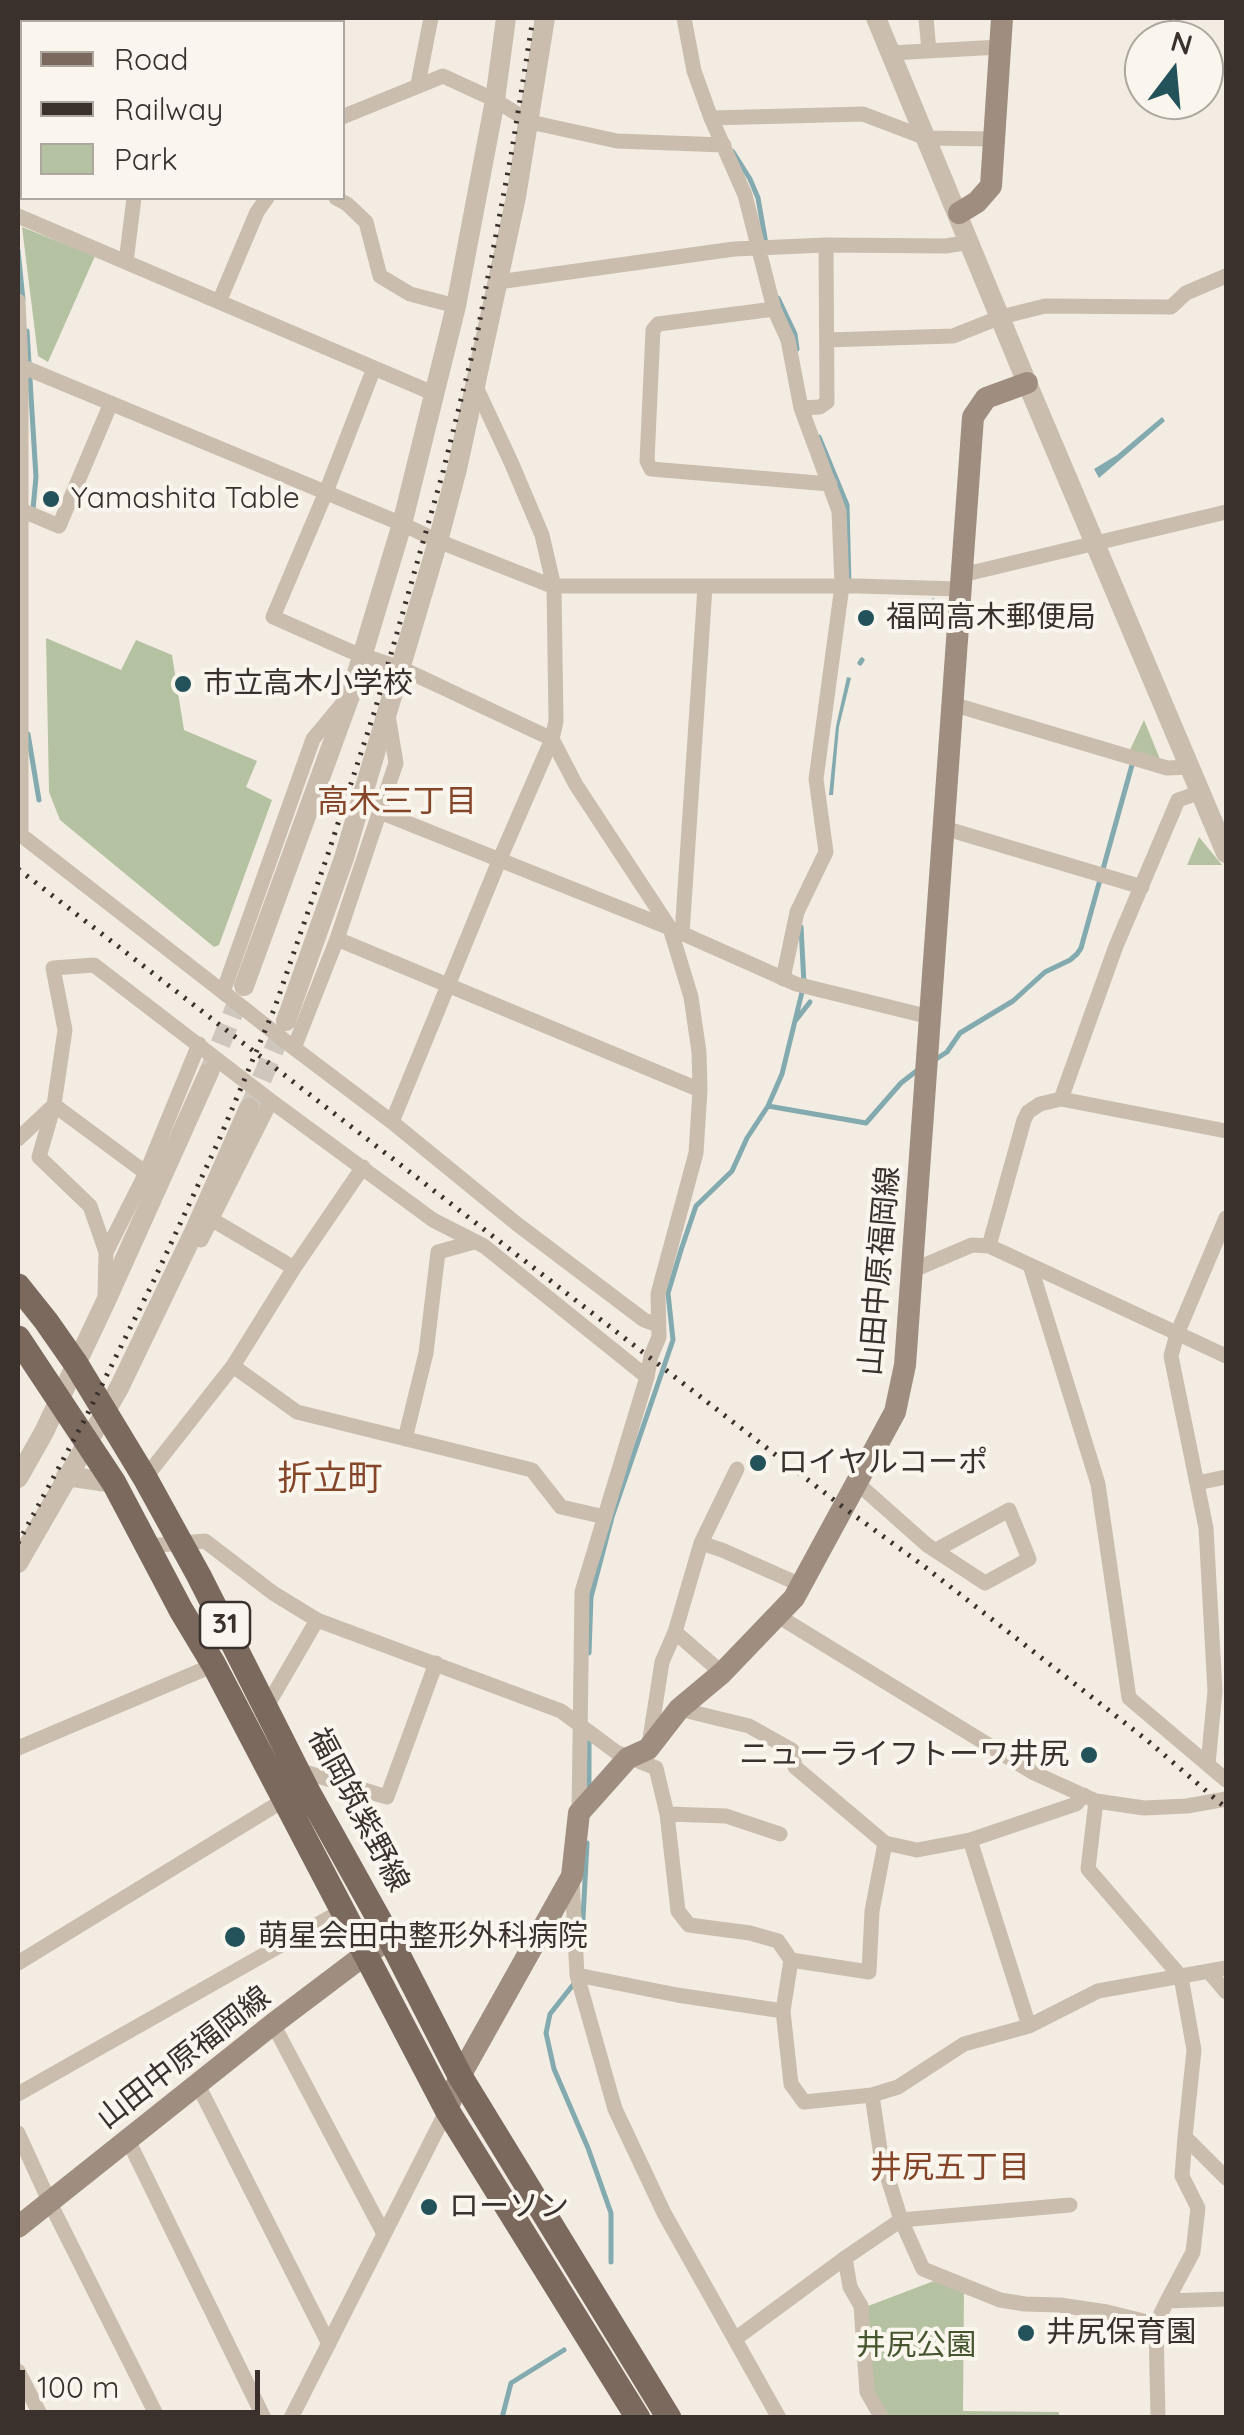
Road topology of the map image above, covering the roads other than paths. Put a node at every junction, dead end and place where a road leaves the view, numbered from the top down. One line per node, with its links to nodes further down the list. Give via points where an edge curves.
1 (431, 18): 11 (street)
2 (506, 18): 13 (street)
3 (545, 18): 17 (street)
4 (684, 18): 16 (street, via 694,71)
5 (876, 18): 10 (street)
6 (926, 18): 9 (street)
7 (1002, 18): 8 (main road)
8 (1000, 47): 9 (street); 19 (main road)
9 (929, 51): 10 (street)
10 (891, 53): 18 (street)
11 (418, 84): 13 (street, via 443,76); 14 (street)
12 (20, 85): 15 (street)
13 (495, 100): 17 (street); 34 (street)
14 (345, 116)
15 (18, 118)
16 (718, 118): 18 (street, via 862,114); 20 (street)
17 (530, 122): 20 (street, via 618,141); 31 (street)
18 (926, 138): 19 (street); 24 (street)
19 (994, 139): 24 (main road, via 991,186)
20 (724, 145): 28 (street)
21 (134, 200): 29 (street)
22 (266, 200): 33 (street)
23 (340, 200): 34 (street, via 366,222 380,276 410,294)
24 (959, 213): 26 (street)
25 (18, 216): 29 (street)
26 (970, 242): 27 (street); 36 (street)
27 (826, 245): 28 (street); 37 (street)
28 (766, 247): 31 (street); 35 (street)
29 (126, 262): 33 (street)
30 (1226, 276): 36 (street, via 1171,307 1045,306)
31 (498, 282): 41 (street)
32 (18, 301): 38 (street)
33 (220, 302): 39 (street)
34 (456, 306): 42 (street)
35 (774, 309): 44 (street); 45 (street, via 658,324 647,461 652,469)
36 (1000, 317): 37 (street, via 952,336); 40 (street)
37 (827, 340): 44 (street, via 827,402)
38 (21, 366): 43 (street); 47 (street)
39 (374, 368): 42 (street); 46 (street)
40 (1027, 383): 51 (street); 52 (main road, 山田中原福岡線, via 986,398 974,417)
41 (476, 387): 50 (street); 53 (street, via 542,535)
42 (435, 394): 49 (street)
43 (111, 403): 46 (street); 47 (street, via 59,526)
44 (809, 408): 45 (street)
45 (830, 484): 55 (street, via 840,511)
46 (326, 492): 49 (street); 56 (street, via 273,617)
47 (21, 510): 72 (street, via 21,835)
48 (1226, 512): 51 (street)
49 (402, 524): 50 (street); 56 (street)
50 (438, 542): 53 (street); 57 (street)
51 (1096, 544): 52 (street); 61 (street)
52 (961, 582): 55 (street); 58 (main road, 山田中原福岡線)
53 (554, 586): 54 (street); 60 (street)
54 (705, 586): 55 (street); 68 (street)
55 (848, 586): 71 (street, via 816,779 826,852 798,912)
56 (363, 656): 57 (street); 72 (street)
57 (400, 668): 59 (street); 60 (street)
58 (952, 704): 61 (street, via 1167,768); 64 (main road, 山田中原福岡線)
59 (388, 712): 63 (street, via 396,763); 74 (street)
60 (552, 739): 66 (street); 68 (street)
61 (1191, 767): 62 (street)
62 (1201, 792): 65 (street); 67 (street, via 1178,800)
63 (380, 812): 66 (street); 69 (street)
64 (944, 828): 67 (street); 73 (main road, 山田中原福岡線)
65 (1226, 853)
66 (499, 861): 68 (street); 70 (street)
67 (1142, 887): 79 (street)
68 (676, 931): 71 (street); 78 (street)
69 (337, 939): 70 (street); 76 (street)
70 (450, 984): 78 (street); 83 (street)
71 (797, 984): 73 (street)
72 (234, 989): 76 (street)
73 (930, 1018): 95 (main road, 山田中原福岡線)
74 (286, 1021)
75 (199, 1044): 80 (street); 81 (street, via 94,966 54,968 65,1030); 87 (street)
76 (294, 1048): 83 (street)
77 (210, 1072): 97 (street)
78 (700, 1090): 99 (street, via 696,1153 658,1294)
79 (1061, 1099): 84 (street); 91 (street, via 1028,1112)
80 (271, 1101): 86 (street); 89 (street)
81 (54, 1105): 85 (street); 87 (street); 92 (street, via 38,1157 90,1206)
82 (250, 1108): 98 (street)
83 (392, 1122): 99 (street, via 517,1224)
84 (1226, 1131)
85 (18, 1139)
86 (363, 1167): 90 (street); 94 (street)
87 (146, 1173): 92 (street)
88 (1226, 1218): 100 (street)
89 (211, 1219): 94 (street); 98 (street, via 175,1294)
90 (474, 1242): 105 (street); 108 (street, via 438,1252 426,1353)
91 (989, 1246): 93 (street); 95 (street, via 972,1245)
92 (106, 1252): 97 (street)
93 (1030, 1265): 100 (street); 136 (street, via 1098,1484 1129,1698)
94 (294, 1268): 104 (street)
95 (911, 1271): 115 (main road, 山田中原福岡線, via 905,1365 894,1412)
96 (18, 1286): 103 (main road, 福岡筑紫野線 / 31)
97 (105, 1303): 103 (street)
98 (152, 1319): 107 (street)
99 (658, 1325): 105 (street)
100 (1177, 1334): 102 (street); 117 (street, via 1171,1356)
101 (18, 1338): 106 (main road, 福岡筑紫野線 / 31)
102 (1226, 1356)
103 (76, 1364): 106 (street); 107 (main road, 福岡筑紫野線 / 31)
104 (233, 1366): 108 (street, via 297,1412); 114 (street)
105 (647, 1377): 118 (street)
106 (59, 1400): 109 (main road, 福岡筑紫野線 / 31); 113 (street)
107 (106, 1412): 109 (street); 114 (main road, 福岡筑紫野線 / 31)
108 (405, 1438): 118 (street, via 532,1470 562,1507)
109 (88, 1441): 111 (street); 116 (main road, 福岡筑紫野線 / 31)
110 (736, 1469): 120 (street)
111 (66, 1476): 116 (street); 123 (street)
112 (1226, 1477): 117 (street)
113 (18, 1478)
114 (145, 1478): 119 (main road, 福岡筑紫野線 / 31)
115 (856, 1482): 122 (street); 124 (main road, 山田中原福岡線)
116 (114, 1483): 121 (main road, 福岡筑紫野線 / 31)
117 (1197, 1483): 136 (street, via 1206,1528 1215,1691)
118 (604, 1517): 133 (street, via 582,1592)
119 (181, 1542): 121 (street); 126 (street, via 205,1541); 131 (main road, 福岡筑紫野線 / 31)
120 (701, 1544): 124 (street); 127 (street)
121 (148, 1546): 129 (main road, 福岡筑紫野線 / 31)
122 (936, 1550): 122 (street, via 985,1583 1029,1559 1009,1510)
123 (18, 1563)
124 (801, 1585): 125 (main road, 山田中原福岡線)
125 (778, 1616): 130 (main road, 山田中原福岡線); 139 (street, via 1034,1772)
126 (316, 1620): 128 (street); 131 (street)
127 (674, 1632): 130 (street); 135 (street)
128 (436, 1663): 133 (street, via 561,1711); 137 (street, via 387,1797)
129 (214, 1665): 134 (street); 141 (main road, 福岡筑紫野線 / 31)
130 (722, 1673): 132 (main road, 山田中原福岡線)
131 (267, 1706): 137 (main road, 福岡筑紫野線 / 31)
132 (679, 1709): 135 (main road, 山田中原福岡線); 146 (street, via 749,1726 792,1750 795,1766)
133 (581, 1725): 135 (street); 142 (street)
134 (18, 1748)
135 (631, 1753): 142 (main road, 山田中原福岡線); 143 (street, via 656,1768)
136 (1208, 1764): 138 (street)
137 (298, 1770): 149 (main road, 福岡筑紫野線 / 31)
138 (1226, 1780)
139 (1090, 1798): 140 (street, via 1144,1808); 145 (street); 156 (street, via 1088,1869)
140 (1226, 1799)
141 (284, 1800): 148 (main road, 福岡筑紫野線 / 31); 152 (street)
142 (585, 1805): 147 (main road)
143 (667, 1814): 144 (street, via 726,1816); 151 (street, via 678,1911 688,1925 778,1941)
144 (780, 1834)
145 (970, 1840): 146 (street, via 917,1850); 160 (street)
146 (885, 1843): 151 (street, via 868,1972)
147 (572, 1876): 154 (street); 161 (main road)
148 (342, 1910): 150 (main road, 福岡筑紫野線 / 31); 163 (street)
149 (390, 1938): 150 (main road, 山田中原福岡線); 161 (main road, 福岡筑紫野線 / 31)
150 (367, 1953): 159 (main road, 山田中原福岡線); 165 (main road, 福岡筑紫野線 / 31)
151 (791, 1960): 158 (street)
152 (18, 1963)
153 (1226, 1968): 155 (street)
154 (577, 1971): 158 (street); 179 (street, via 614,2109)
155 (1209, 1972): 156 (street); 157 (street)
156 (1182, 1977): 160 (street, via 1098,1992); 167 (street, via 1194,2050)
157 (1226, 1992)
158 (783, 2011): 164 (street, via 791,2084 804,2102)
159 (273, 2024): 162 (main road, 山田中原福岡線); 174 (street)
160 (1029, 2026): 164 (street, via 964,2044 898,2087)
161 (460, 2076): 165 (main road); 187 (main road, 福岡筑紫野線 / 31)
162 (198, 2085): 168 (main road, 山田中原福岡線); 180 (street)
163 (18, 2094)
164 (872, 2095): 172 (street, via 881,2156)
165 (447, 2110): 174 (street); 186 (main road, 福岡筑紫野線 / 31)
166 (18, 2133): 170 (street)
167 (1185, 2138): 169 (street); 177 (street, via 1182,2176 1198,2208 1194,2252)
168 (128, 2140): 170 (main road, 山田中原福岡線); 184 (street)
169 (1226, 2178)
170 (50, 2203): 173 (main road, 山田中原福岡線); 183 (street)
171 (1070, 2206): 172 (street)
172 (902, 2220): 175 (street); 178 (street, via 923,2270 1000,2300)
173 (18, 2227)
174 (384, 2234): 180 (street)
175 (845, 2258): 179 (street); 189 (street, via 861,2306 866,2392)
176 (1226, 2300): 177 (street)
177 (1168, 2301): 178 (street)
178 (1156, 2324): 190 (street)
179 (735, 2339): 188 (street)
180 (329, 2344): 185 (street)
181 (18, 2372): 182 (street)
182 (42, 2418)
183 (158, 2418)
184 (264, 2418)
185 (292, 2418)
186 (638, 2418)
187 (669, 2418)
188 (780, 2418)
189 (882, 2418)
190 (1158, 2418)

